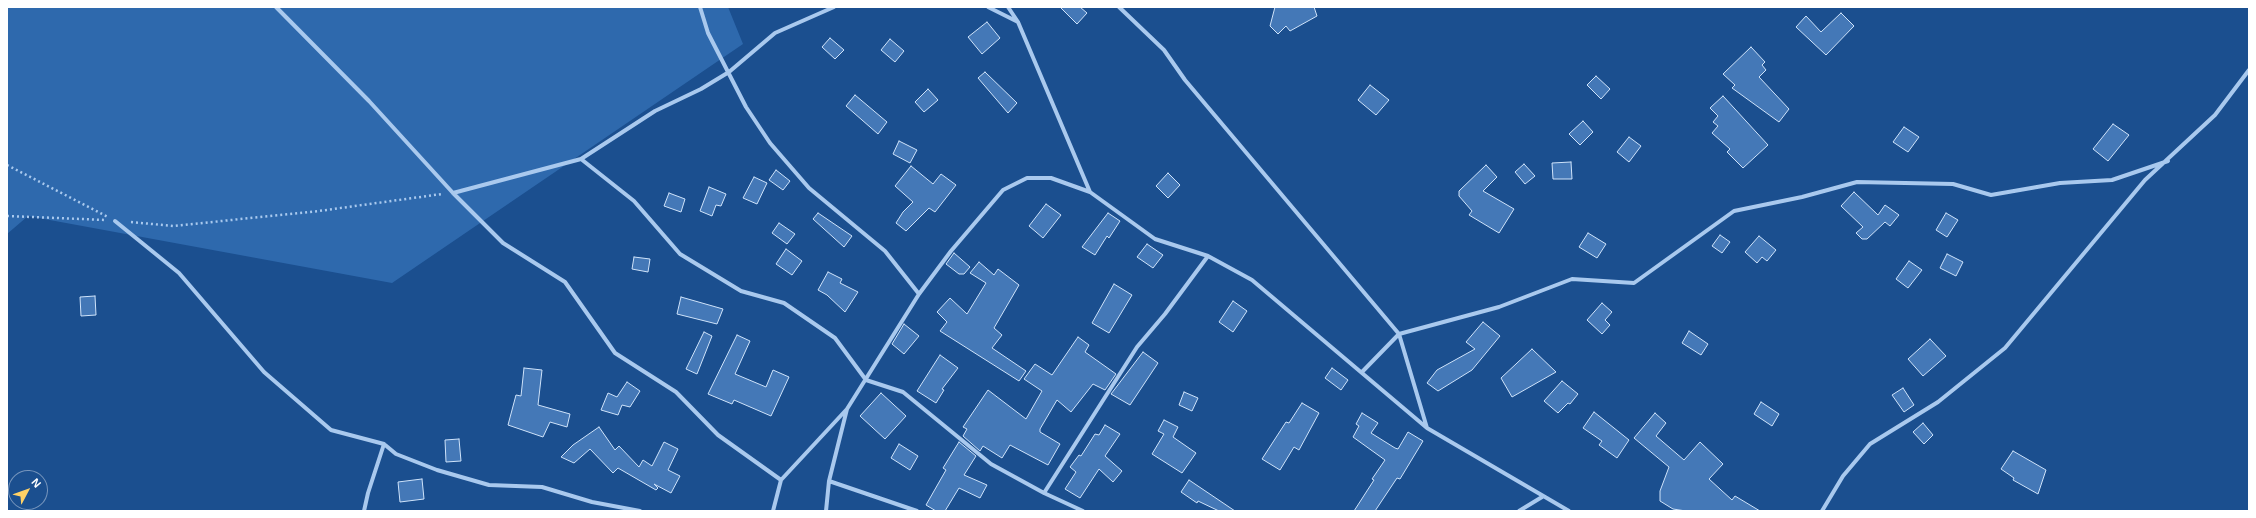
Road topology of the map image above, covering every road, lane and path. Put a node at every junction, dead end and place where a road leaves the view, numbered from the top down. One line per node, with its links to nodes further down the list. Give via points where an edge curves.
1 (276, 7): 14 (street, via 369,101)
2 (700, 7): 9 (street, via 708,33)
3 (834, 7): 9 (street, via 775,33)
4 (988, 7): 7 (street)
5 (1008, 7): 7 (street)
6 (1119, 7): 19 (street, via 1164,50 1185,80)
7 (1018, 22): 13 (street)
8 (2249, 70): 11 (street, via 2215,115)
9 (728, 72): 10 (street, via 701,89 655,110); 18 (street, via 746,107 770,143 809,188 885,251)
10 (581, 159): 14 (street); 21 (street, via 634,201 680,254 741,291 784,303 835,338)
11 (2168, 161): 19 (street, via 2112,180 2060,183 1991,195 1953,184 1857,182 1734,211 1634,283 1572,279 1499,307); 37 (street, via 2145,180 2005,348 1938,402 1870,444 1844,476)
12 (7, 165): 16 (path)
13 (1090, 192): 17 (street, via 1155,239); 18 (street, via 1051,178 1027,178 1003,190 951,251)
14 (453, 193): 16 (path, via 319,211 173,226); 25 (street, via 503,243 565,282 615,353 676,392 718,435)
15 (7, 216): 16 (path)
16 (115, 221): 24 (street, via 179,273 264,372 331,430)
17 (1208, 256): 20 (street, via 1252,280); 27 (street, via 1137,347)
18 (919, 294): 21 (street)
19 (1398, 334): 20 (street); 23 (street)
20 (1362, 372): 23 (street)
21 (866, 380): 22 (street); 27 (street, via 903,392 991,464)
22 (847, 409): 25 (street); 26 (street)
23 (1427, 428): 28 (street)
24 (384, 444): 29 (street); 30 (street, via 396,454 488,485 542,487 592,502)
25 (781, 480): 31 (street)
26 (829, 481): 32 (street); 33 (street)
27 (1044, 493): 34 (street)
28 (1542, 497): 35 (street); 36 (street)
29 (364, 511)
30 (640, 511)
31 (773, 511)
32 (826, 511)
33 (917, 511)
34 (1083, 511)
35 (1519, 511)
36 (1569, 511)
37 (1822, 511)

